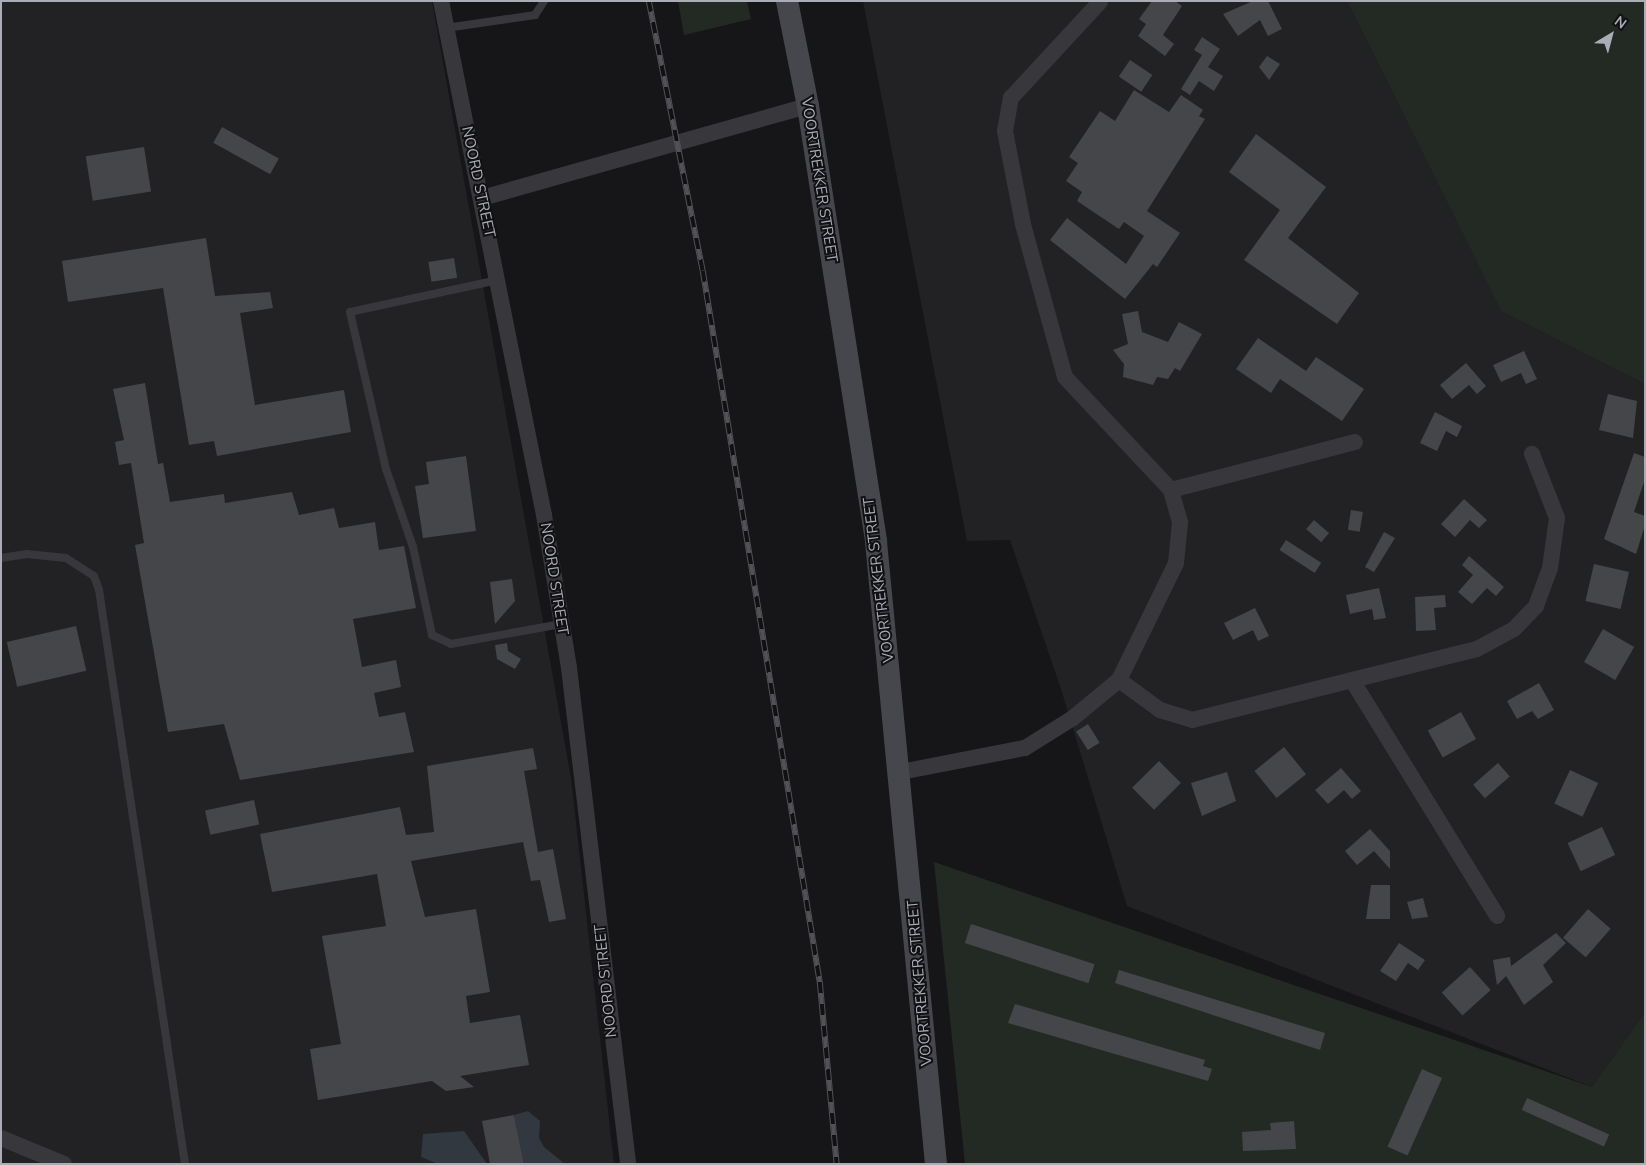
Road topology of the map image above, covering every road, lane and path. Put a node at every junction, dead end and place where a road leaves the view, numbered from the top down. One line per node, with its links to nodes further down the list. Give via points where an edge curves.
1 (441, 1): 5 (street, NOORD STREET)
2 (544, 1): 5 (lane, via 535,15)
3 (787, 1): 6 (main road, VOORTREKKER STREET)
4 (1100, 2): 11 (street, via 1012,98 1005,131 1025,233 1065,377)
5 (446, 28): 7 (street, NOORD STREET)
6 (808, 106): 7 (street); 16 (main road, VOORTREKKER STREET, via 876,542)
7 (482, 198): 8 (street, NOORD STREET)
8 (498, 280): 13 (street, NOORD STREET); 13 (lane, via 350,312 386,470 413,547 432,634 451,644)
9 (1355, 442): 11 (street)
10 (1532, 454): 15 (street, via 1557,518 1550,568 1536,606 1514,629 1477,649)
11 (1170, 490): 14 (street, via 1180,522 1176,563)
12 (1, 558): 20 (lane, via 27,554 66,558 94,576 99,590)
13 (561, 624): 21 (street, NOORD STREET, via 590,820)
14 (1119, 680): 15 (street, via 1160,710 1192,720); 16 (street, via 1025,748)
15 (1352, 680): 17 (street)
16 (901, 772): 22 (main road, VOORTREKKER STREET)
17 (1497, 916)
18 (1, 1138): 19 (street)
19 (64, 1164)
20 (185, 1164)
21 (628, 1164)
22 (936, 1164)

